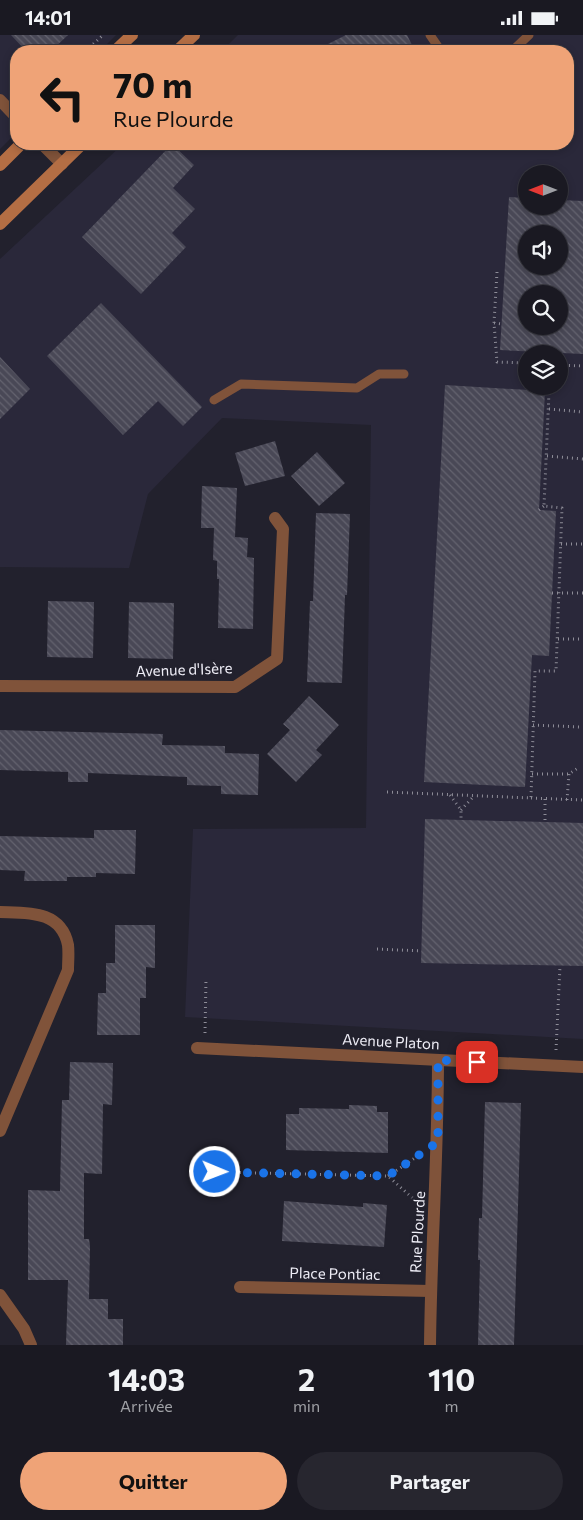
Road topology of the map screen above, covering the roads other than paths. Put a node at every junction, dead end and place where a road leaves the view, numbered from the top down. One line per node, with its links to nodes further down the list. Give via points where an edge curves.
1 (132, 35): 4 (main road)
2 (194, 35): 5 (main road)
3 (529, 35): 6 (lane)
4 (121, 45)
5 (183, 45)
6 (518, 45)
7 (0, 100): 8 (street)
8 (10, 111)
9 (15, 150): 13 (main road)
10 (48, 150): 12 (street)
11 (76, 150): 12 (main road)
12 (62, 163): 14 (main road)
13 (0, 165)
14 (0, 224)
15 (404, 374): 16 (lane, via 379,374 356,388 241,385)
16 (214, 400)
17 (275, 518): 18 (street, Avenue d'Isère, via 283,529 277,659 235,687)
18 (0, 686)
19 (0, 912): 23 (street, via 45,916 60,926 68,945 68,969)
20 (201, 1048): 21 (street, Avenue Platon)
21 (438, 1060): 22 (street, Avenue Platon); 25 (street, Rue Plourde)
22 (583, 1067)
23 (0, 1131)
24 (240, 1287): 25 (street, Place Pontiac)
25 (431, 1291): 28 (street, Rue Plourde)
26 (0, 1295): 27 (street)
27 (31, 1345)
28 (430, 1345)

